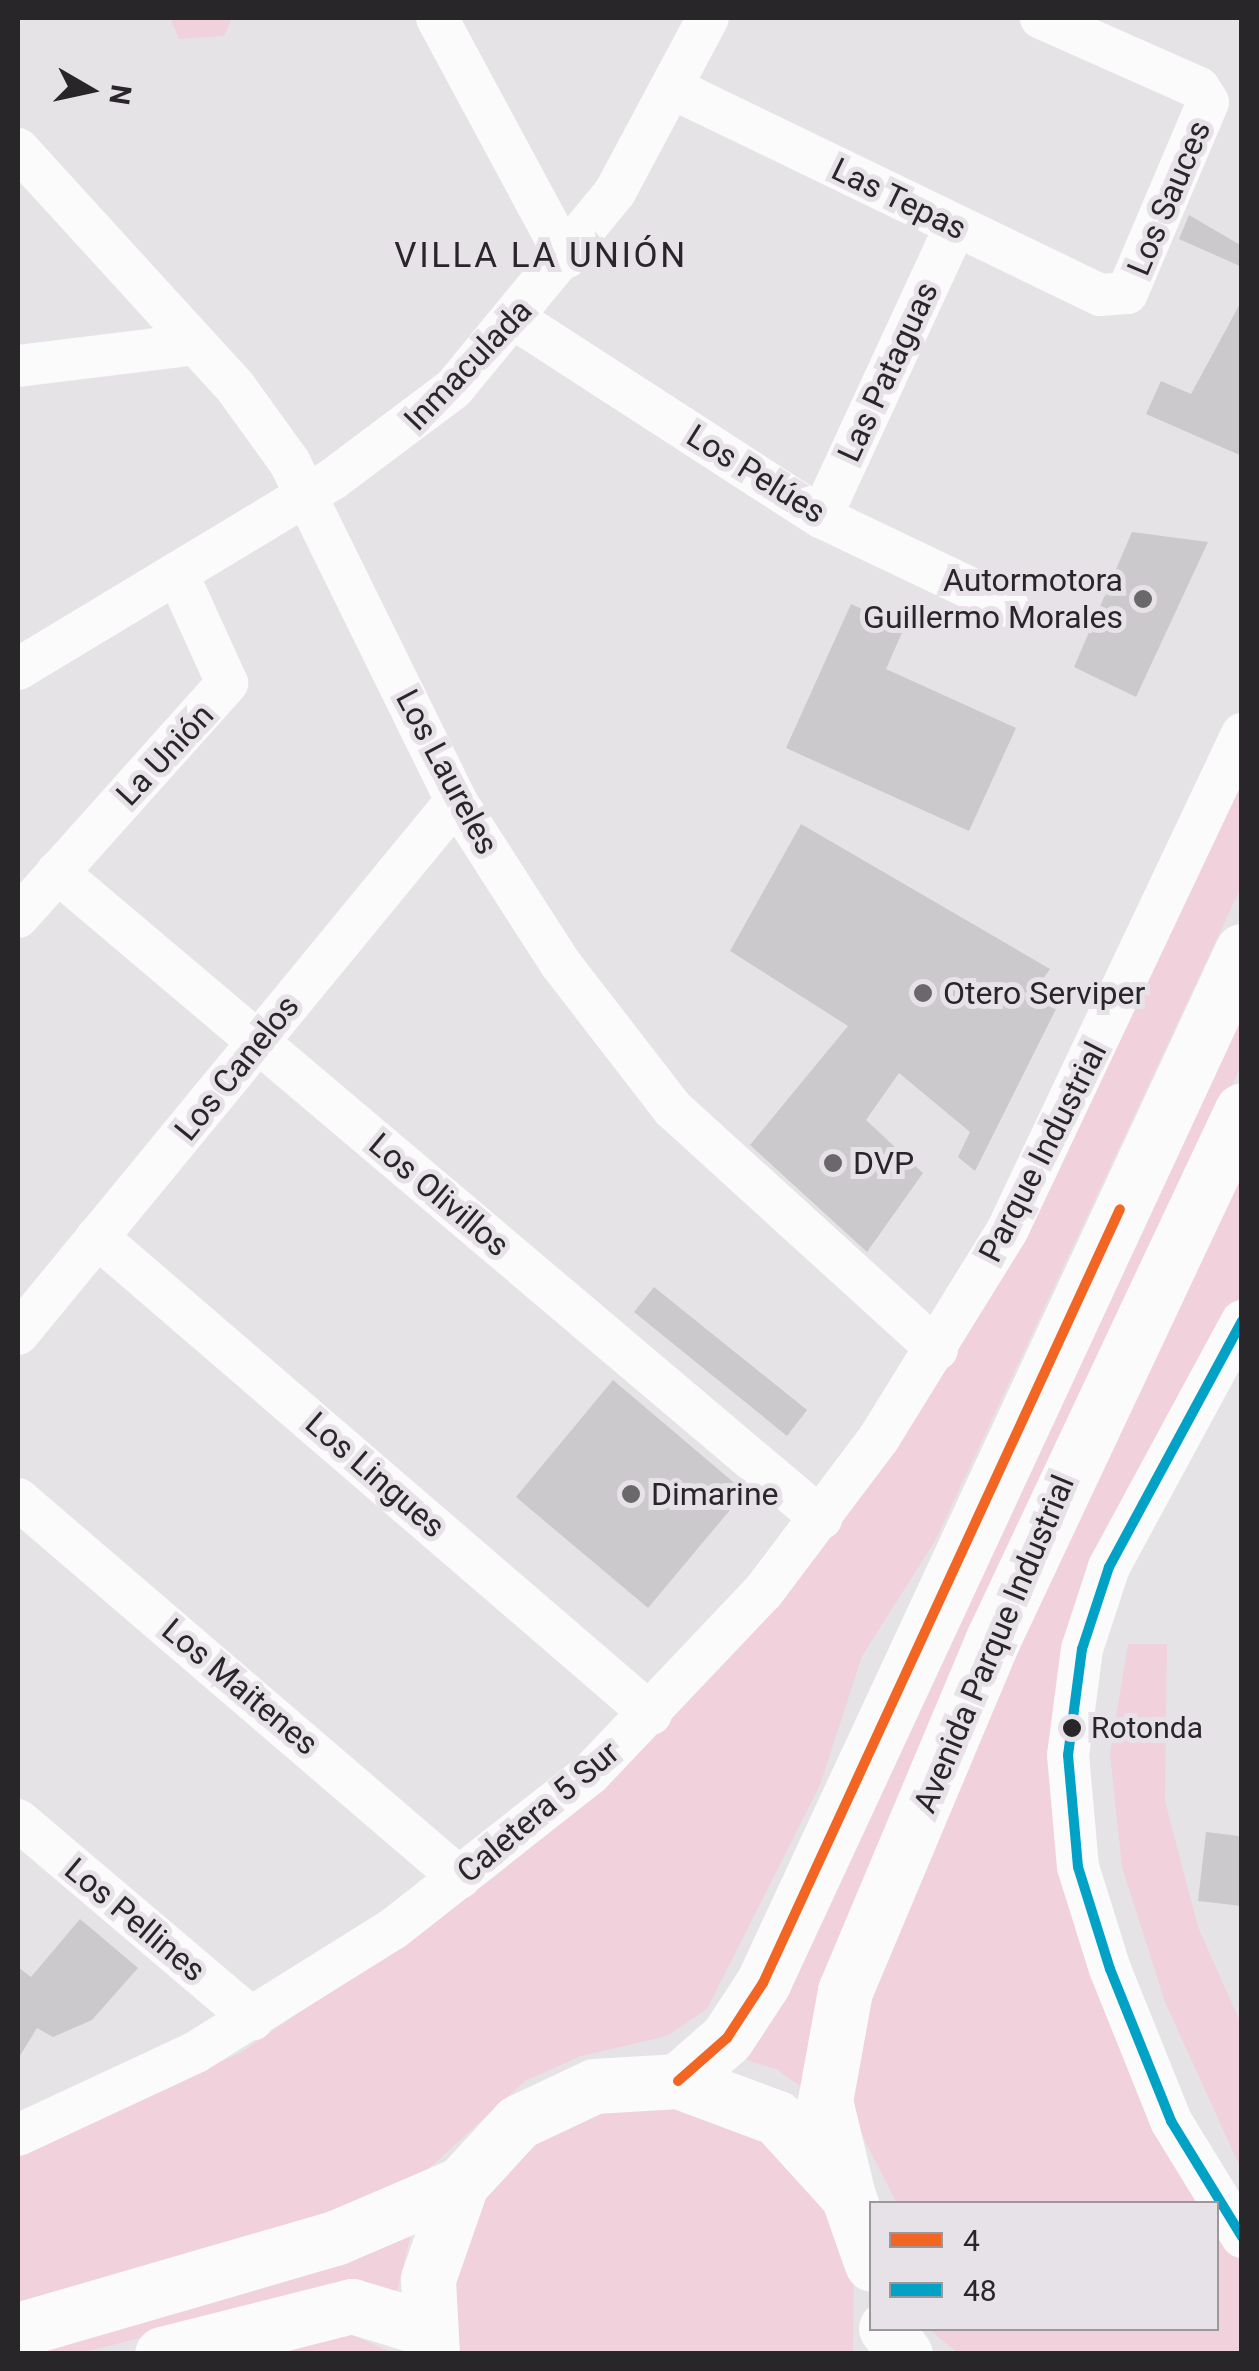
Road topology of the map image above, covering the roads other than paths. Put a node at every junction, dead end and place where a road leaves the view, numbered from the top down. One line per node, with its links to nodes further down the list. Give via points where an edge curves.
1 (708, 18): 4 (street, Inmaculada)
2 (1040, 18): 8 (street, Los Sauces, via 1199,88 1208,102)
3 (452, 28): 7 (street)
4 (674, 90): 6 (street, Las Tepas); 7 (street, Inmaculada)
5 (18, 148): 10 (street, Los Laureles)
6 (956, 227): 8 (street, Las Tepas, via 1100,295); 13 (street, Las Pataguas)
7 (566, 258): 9 (street, Inmaculada)
8 (1127, 292)
9 (516, 320): 12 (street, Inmaculada, via 408,430); 13 (street, Los Pelúes)
10 (196, 344): 11 (street); 12 (street, Los Laureles)
11 (18, 366)
12 (306, 495): 14 (street, Inmaculada); 18 (street, Los Laureles)
13 (821, 517): 15 (street, Los Pelúes)
14 (177, 572): 16 (street, Inmaculada); 19 (street, La Unión, via 228,682)
15 (1008, 606)
16 (18, 670)
17 (1242, 734): 27 (street, Parque Industrial, via 1007,1231)
18 (456, 802): 22 (street, Los Canelos); 27 (street, Los Laureles, via 560,964 673,1109)
19 (57, 872): 20 (street, La Unión); 22 (street, Los Olivillos)
20 (18, 916)
21 (1242, 951): 34 (highway, Avenida Parque Industrial, via 763,1983 727,2038)
22 (258, 1042): 24 (street, Los Canelos); 29 (street, Los Olivillos)
23 (1242, 1110): 37 (highway, Avenida Parque Industrial, via 1076,1454 845,1991 826,2101)
24 (97, 1237): 26 (street, Los Canelos); 30 (street, Los Lingues)
25 (1242, 1321): 38 (street, via 1109,1568 1082,1650 1068,1755 1078,1867 1110,1969 1171,2121)
26 (18, 1334)
27 (938, 1348): 29 (street, Caletera 5 Sur)
28 (18, 1498): 32 (street, Los Maitenes)
29 (821, 1518): 30 (street, Caletera 5 Sur)
30 (652, 1714): 32 (street, Caletera 5 Sur)
31 (18, 1820): 33 (street, Los Pellines)
32 (460, 1878): 33 (street, Caletera 5 Sur)
33 (253, 2019): 35 (street, Caletera 5 Sur)
34 (678, 2080): 36 (highway, via 622,2082 554,2100 497,2141); 37 (highway, via 777,2118)
35 (18, 2135)
36 (461, 2184): 40 (highway, via 335,2238); 42 (highway, via 439,2230)
37 (848, 2196): 39 (highway, Avenida Parque Industrial)
38 (1242, 2238)
39 (869, 2256)
40 (18, 2330)
41 (888, 2331): 44 (highway)
42 (430, 2341): 43 (highway, via 352,2306)
43 (162, 2354)
44 (905, 2354)

